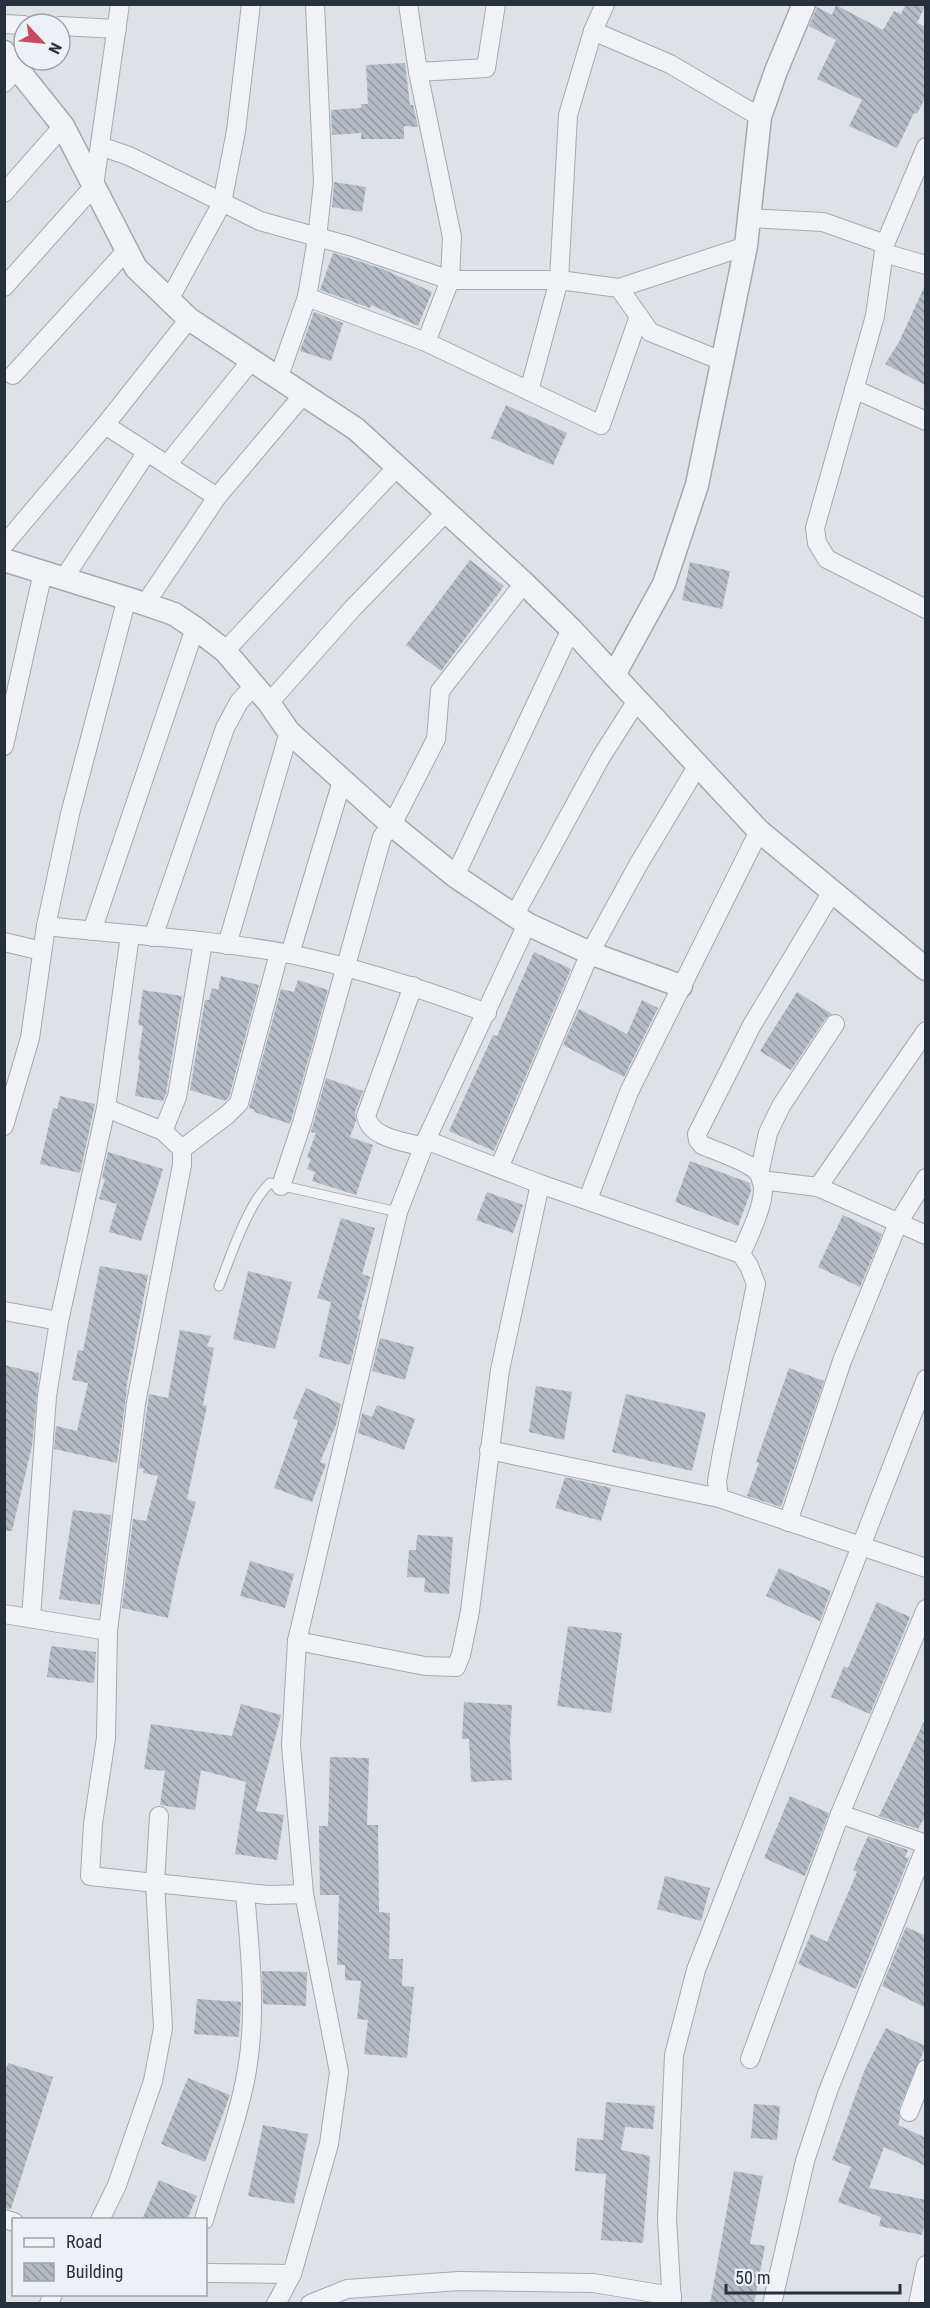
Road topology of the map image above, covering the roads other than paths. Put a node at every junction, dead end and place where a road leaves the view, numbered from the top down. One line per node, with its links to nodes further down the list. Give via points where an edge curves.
1 (120, 4): 9 (street)
2 (251, 4): 19 (street, via 236,131)
3 (315, 4): 21 (street, via 322,183)
4 (408, 4): 12 (street)
5 (496, 4): 12 (street, via 486,68)
6 (604, 4): 10 (street)
7 (804, 4): 13 (street)
8 (72, 26): 9 (street)
9 (117, 28): 15 (street)
10 (593, 31): 13 (street, via 670,64); 27 (street, via 568,115)
11 (8, 68): 14 (street)
12 (418, 72): 26 (street, via 452,237)
13 (760, 117): 20 (street)
14 (63, 126): 17 (street); 18 (street)
15 (100, 146): 17 (street); 19 (street, via 129,156)
16 (926, 147): 23 (street)
17 (94, 186): 24 (street); 28 (street)
18 (4, 193)
19 (222, 203): 21 (street, via 260,221); 31 (street)
20 (750, 218): 22 (street); 23 (street, via 823,222)
21 (317, 238): 26 (street); 30 (street)
22 (746, 246): 29 (street); 36 (street)
23 (885, 249): 25 (street); 39 (street, via 875,316)
24 (127, 250): 31 (street, via 136,268); 37 (street)
25 (926, 265)
26 (450, 280): 27 (street); 34 (street)
27 (559, 280): 29 (street); 40 (street)
28 (4, 287)
29 (619, 288): 32 (street)
30 (307, 297): 34 (street); 38 (street)
31 (169, 300): 33 (street)
32 (639, 316): 36 (street, via 650,332); 40 (street, via 600,425)
33 (189, 319): 35 (street); 43 (street)
34 (426, 342): 40 (street)
35 (251, 361): 38 (street); 45 (street)
36 (722, 361): 58 (street, via 697,485 664,584)
37 (13, 375)
38 (278, 379): 41 (street)
39 (854, 389): 42 (street); 54 (street, via 815,528 817,543 827,559)
40 (530, 391)
41 (303, 394): 46 (street, via 356,429); 47 (street)
42 (926, 421)
43 (105, 425): 44 (street); 49 (street)
44 (147, 452): 45 (street); 51 (street)
45 (167, 465): 47 (street)
46 (397, 467): 48 (street); 57 (street)
47 (217, 497): 53 (street)
48 (446, 512): 52 (street); 61 (street)
49 (4, 545)
50 (4, 560): 51 (street)
51 (53, 575): 53 (street); 63 (street)
52 (525, 583): 56 (street); 66 (street, via 440,691 436,739)
53 (136, 601): 55 (street, via 174,614); 71 (street, via 70,814)
54 (926, 609)
55 (195, 628): 57 (street); 72 (street)
56 (571, 629): 58 (street); 68 (street)
57 (225, 651): 59 (street)
58 (614, 675): 60 (street)
59 (254, 686): 61 (street); 74 (street, via 225,728)
60 (638, 699): 64 (street); 70 (street, via 601,757)
61 (269, 703): 62 (street)
62 (289, 732): 65 (street); 77 (street)
63 (4, 746)
64 (698, 765): 67 (street); 79 (street)
65 (342, 781): 66 (street); 80 (street)
66 (392, 825): 68 (street); 81 (street, via 382,837)
67 (759, 831): 69 (street); 84 (street)
68 (455, 876): 70 (street)
69 (832, 892): 82 (street); 94 (street, via 752,1025 697,1134 702,1145 754,1168)
70 (521, 920): 79 (street); 85 (street)
71 (46, 926): 72 (street); 78 (street)
72 (92, 931): 73 (street)
73 (130, 935): 74 (street); 88 (street)
74 (153, 937): 76 (street)
75 (4, 942): 78 (street)
76 (203, 942): 77 (street); 90 (street, via 177,1097)
77 (227, 945): 80 (street)
78 (42, 951): 89 (street, via 30,1038)
79 (590, 952): 84 (street); 93 (street)
80 (284, 953): 81 (street); 92 (street, via 238,1103)
81 (347, 967): 83 (street); 97 (street)
82 (926, 969)
83 (413, 986): 85 (street); 91 (street, via 366,1116 378,1134)
84 (681, 986): 99 (street, via 629,1092)
85 (487, 1013): 91 (street)
86 (835, 1024): 94 (street, via 768,1133)
87 (926, 1031): 98 (street)
88 (106, 1108): 90 (street); 106 (street)
89 (4, 1126)
90 (163, 1131): 92 (street)
91 (425, 1143): 93 (street); 100 (street)
92 (182, 1149): 116 (street, via 182,1166 136,1403)
93 (499, 1168): 96 (street)
94 (760, 1177): 98 (street); 103 (street, via 762,1203)
95 (926, 1178): 101 (street)
96 (540, 1184): 99 (street); 108 (street, via 500,1370)
97 (281, 1186): 100 (lane); 104 (lane, via 270,1183 262,1190)
98 (818, 1187): 101 (street)
99 (588, 1199): 103 (street)
100 (398, 1212): 117 (street)
101 (898, 1223): 102 (street); 110 (street, via 842,1361)
102 (926, 1235)
103 (741, 1254): 109 (street, via 756,1284 717,1481)
104 (219, 1286)
105 (4, 1311): 106 (street)
106 (59, 1321): 115 (street, via 43,1437)
107 (926, 1379): 111 (street)
108 (489, 1450): 109 (street); 117 (street, via 470,1611 456,1667 425,1666)
109 (719, 1498): 110 (street)
110 (788, 1522): 111 (street)
111 (860, 1546): 112 (street); 132 (street, via 696,1970 674,2055 667,2219)
112 (926, 1568)
113 (926, 1610): 118 (street)
114 (4, 1614): 115 (street)
115 (31, 1618): 116 (street)
116 (108, 1631): 121 (street, via 106,1738 93,1824 90,1876)
117 (297, 1641): 123 (street, via 291,1745)
118 (840, 1814): 120 (street); 124 (street)
119 (159, 1816): 121 (street)
120 (926, 1845): 135 (street, via 828,2091 805,2161)
121 (154, 1883): 122 (street); 127 (street, via 163,2028 153,2081 117,2185)
122 (245, 1893): 123 (street); 128 (street, via 252,1987 251,2042 240,2104)
123 (304, 1894): 131 (street, via 339,2072 329,2144)
124 (750, 2059)
125 (926, 2069): 126 (street)
126 (909, 2112)
127 (101, 2218)
128 (205, 2218)
129 (926, 2265): 136 (street)
130 (207, 2273): 131 (street)
131 (292, 2274): 133 (street)
132 (672, 2300): 134 (street, via 593,2283 459,2281 347,2289)
133 (276, 2304)
134 (310, 2304)
135 (772, 2304)
136 (918, 2304)

